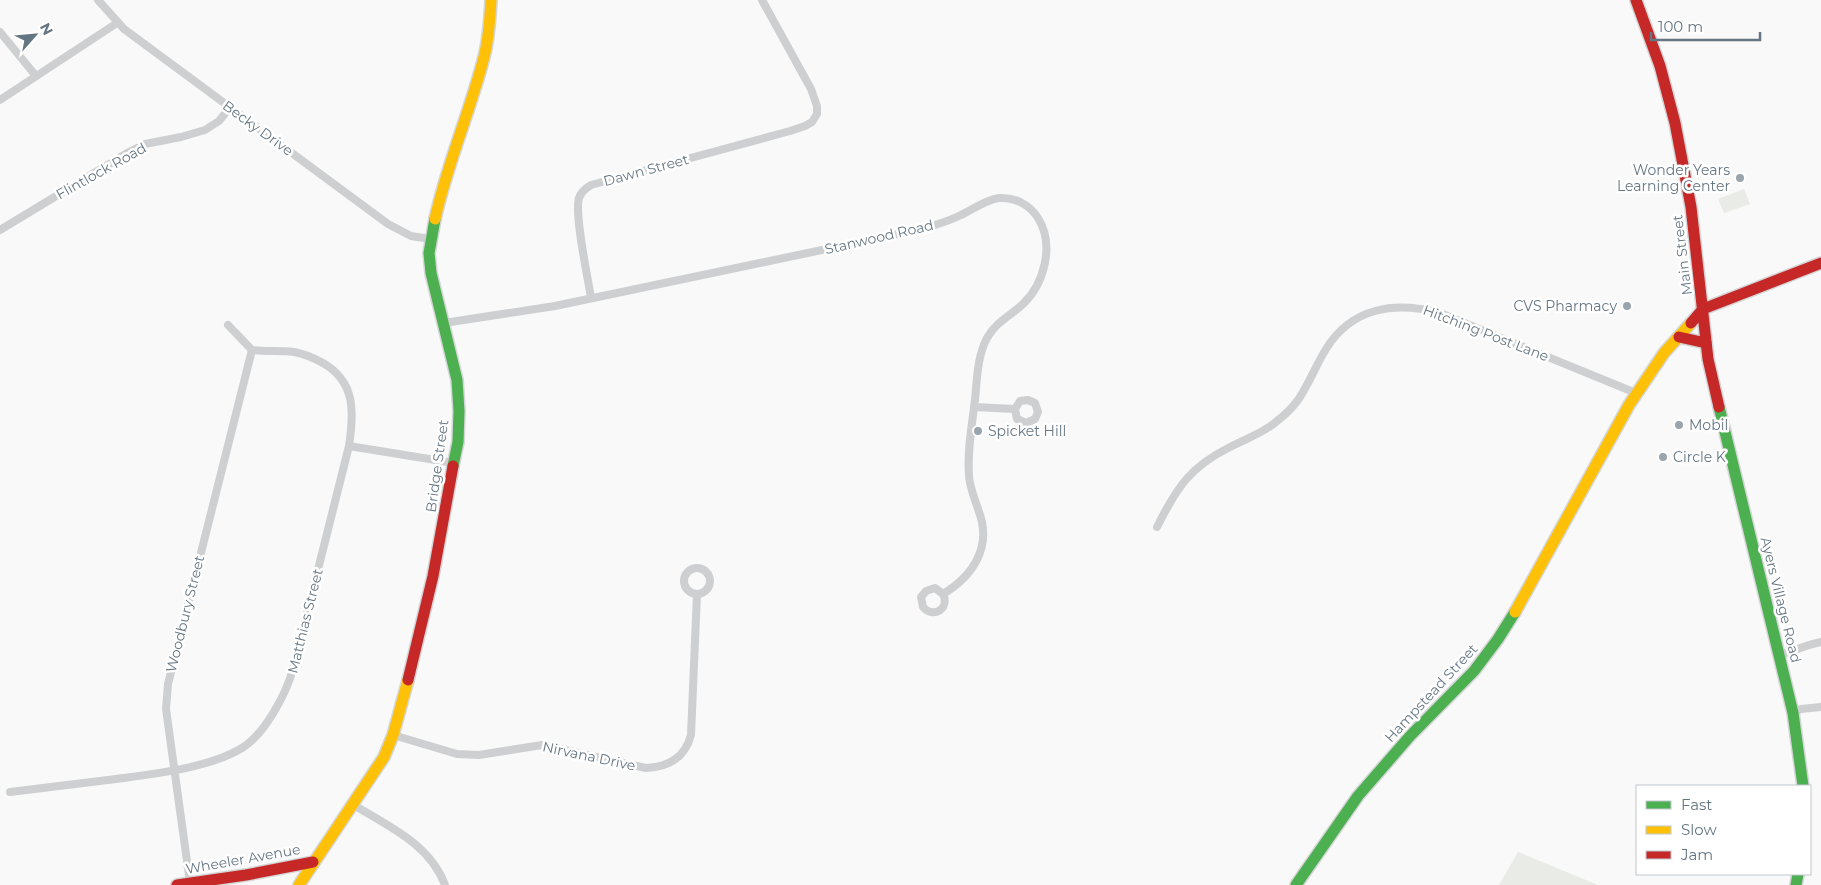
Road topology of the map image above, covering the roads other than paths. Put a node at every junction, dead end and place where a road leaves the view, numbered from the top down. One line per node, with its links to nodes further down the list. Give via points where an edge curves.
1 (98, 0): 5 (street, Becky Drive)
2 (490, 0): 11 (main road, Bridge Street, via 484,57 442,186)
3 (762, 0): 13 (street, Dawn Street, via 814,97 817,114 806,126 592,185 584,190 578,205)
4 (1636, 0): 14 (main road, Main Street, via 1660,66 1675,123 1691,207)
5 (117, 22): 7 (street); 9 (street, Becky Drive)
6 (0, 32): 7 (street)
7 (36, 76): 8 (street)
8 (0, 100)
9 (230, 107): 10 (street, Flintlock Road, via 219,121 205,130 145,144); 11 (street, Becky Drive, via 388,224 411,236)
10 (0, 230)
11 (430, 239): 15 (main road, Bridge Street, via 431,272)
12 (1821, 263): 14 (main road)
13 (592, 298): 15 (street, Stanwood Road); 21 (street, Stanwood Road, via 922,229 988,201 999,198 1017,200 1032,211 1042,227 1046,248 1044,270 1030,297 996,325 987,338 979,362)
14 (1703, 309): 17 (main road, Hampstead Street); 18 (main road, Main Street)
15 (444, 323): 25 (main road, Bridge Street, via 458,396 459,426)
16 (228, 325): 19 (street)
17 (1679, 337): 18 (main road); 20 (main road, Hampstead Street)
18 (1706, 343): 23 (main road, Main Street)
19 (252, 350): 24 (street, Matthias Street, via 295,352 309,356 336,372 352,401); 34 (street, Woodbury Street, via 168,684 166,709)
20 (1636, 393): 26 (street, Hitching Post Lane, via 1440,313 1407,306 1381,309 1350,323 1338,334 1327,347 1298,400 1275,423 1208,459 1188,476 1172,497); 43 (main road, Hampstead Street, via 1494,646 1358,796)
21 (974, 407): 22 (street); 28 (street, Stanwood Road, via 968,469 983,530 982,549 970,572)
22 (1015, 409)
23 (1722, 423): 30 (main road, Ayers Village Road)
24 (348, 446): 25 (street); 34 (street, Matthias Street, via 293,669 284,693 256,736 243,747 228,755)
25 (454, 463): 33 (main road, Bridge Street, via 433,576)
26 (1157, 527)
27 (697, 594): 33 (street, Nirvana Drive, via 691,735 684,752 663,766 646,768 542,745 470,755 444,751)
28 (943, 594)
29 (1821, 642): 30 (street)
30 (1780, 655): 32 (main road, Ayers Village Road)
31 (1821, 707): 32 (street)
32 (1793, 713): 35 (main road, Ayers Village Road)
33 (393, 735): 37 (main road, Bridge Street, via 384,757)
34 (174, 770): 36 (street, Matthias Street); 39 (street, Woodbury Street)
35 (1803, 785)
36 (10, 792)
37 (352, 804): 38 (main road, Bridge Street); 42 (street, via 418,846 435,865)
38 (313, 862): 39 (main road, Wheeler Avenue); 41 (main road, Bridge Street)
39 (190, 883): 40 (main road, Wheeler Avenue)
40 (177, 885)
41 (299, 885)
42 (445, 885)
43 (1296, 885)

